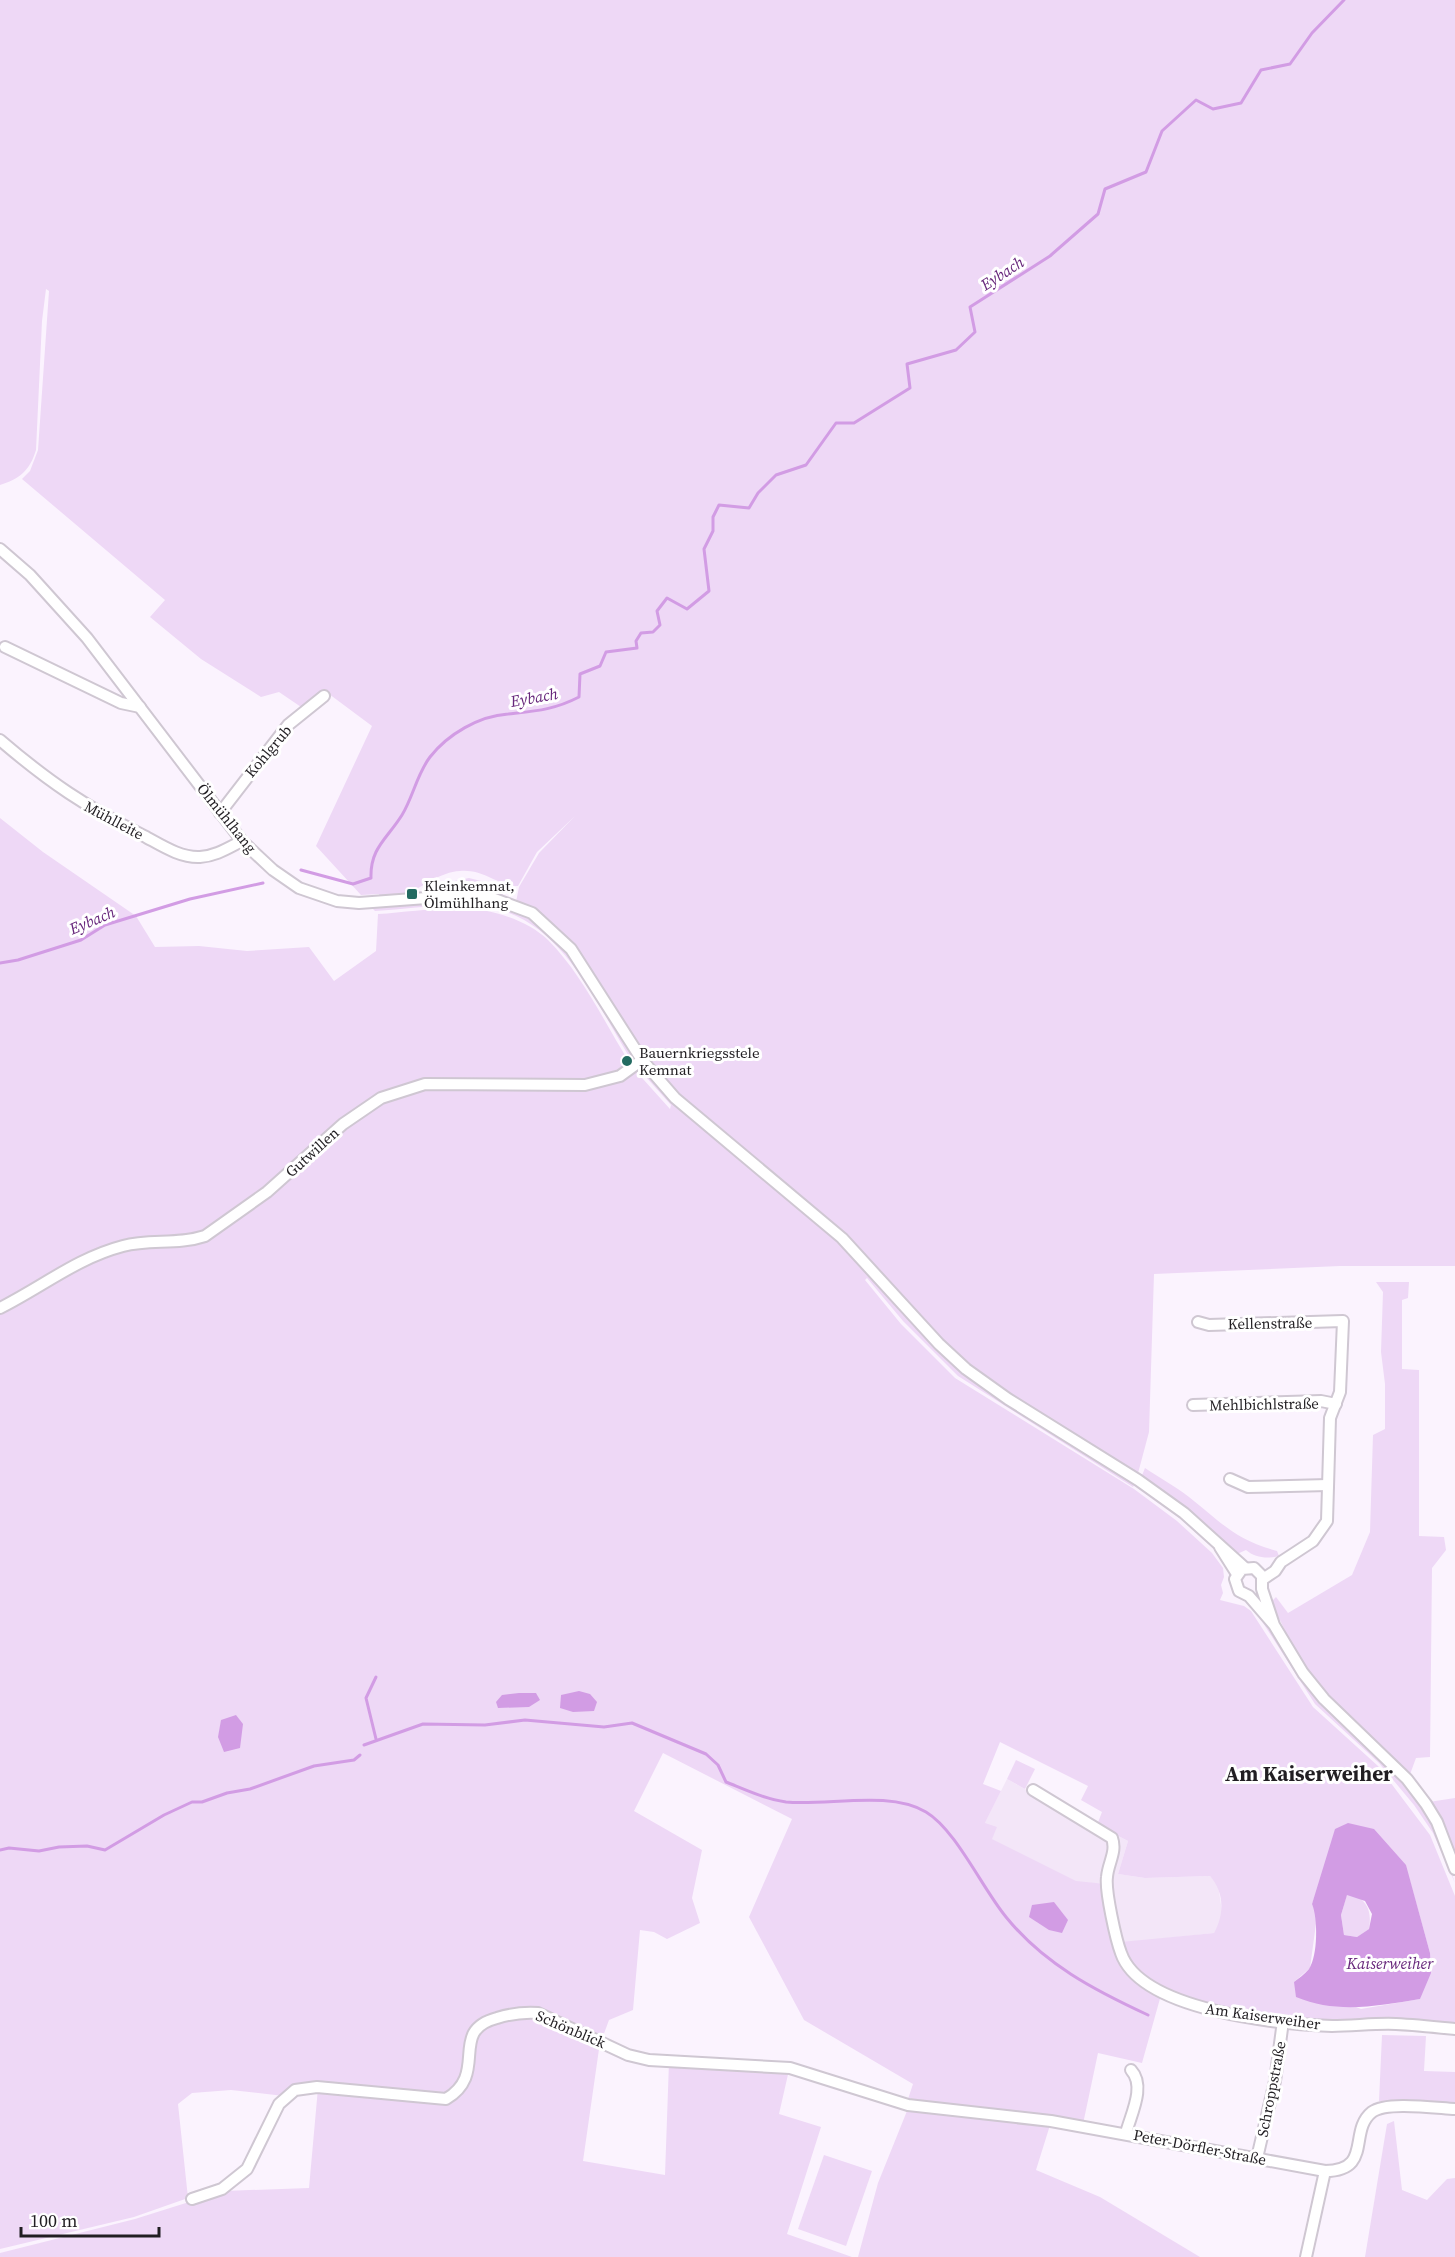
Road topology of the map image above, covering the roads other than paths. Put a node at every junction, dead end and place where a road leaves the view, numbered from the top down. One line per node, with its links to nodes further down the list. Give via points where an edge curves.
1 (0, 549): 4 (street, Ölmühlhang, via 30,575 80,630)
2 (5, 646): 4 (street, via 121,704)
3 (324, 696): 6 (street, Kohlgrub, via 288,725)
4 (140, 707): 6 (street, Ölmühlhang)
5 (0, 740): 7 (street, Mühlleite, via 67,794 172,851 197,857 217,854)
6 (220, 813): 7 (street, Ölmühlhang)
7 (242, 841): 8 (street, Ölmühlhang, via 273,870 319,896 358,903 467,895 489,897 532,913 571,949)
8 (642, 1060): 9 (street, Gutwillen, via 620,1076 585,1085 425,1084 381,1098 343,1124 267,1192 205,1236 124,1246 99,1254); 16 (street, Ölmühlhang, via 675,1098 842,1238 966,1370 1138,1480 1184,1513)
9 (0, 1308)
10 (1198, 1322): 11 (street, Kellenstraße, via 1209,1325 1343,1321)
11 (1336, 1404): 12 (street, Mehlbichlstraße, via 1321,1401); 14 (street, via 1330,1418)
12 (1193, 1405)
13 (1230, 1479): 14 (street, via 1248,1487)
14 (1328, 1485): 15 (street, via 1328,1508 1321,1532)
15 (1281, 1562): 16 (street); 17 (street)
16 (1246, 1570): 17 (street); 18 (street, via 1237,1588)
17 (1263, 1584): 18 (street); 19 (street)
18 (1249, 1596): 19 (street)
19 (1274, 1625): 21 (street, via 1324,1699 1407,1779 1437,1822)
20 (1033, 1790): 22 (street, Am Kaiserweiher, via 1112,1838 1115,1846 1107,1879 1122,1956 1132,1971 1162,1993 1205,2010)
21 (1455, 1869)
22 (1283, 2020): 23 (street, Am Kaiserweiher, via 1330,2026 1396,2024); 28 (street, Schroppstraße, via 1275,2081)
23 (1455, 2029)
24 (1131, 2070): 27 (street, via 1138,2077 1138,2086)
25 (908, 2105): 27 (street, Peter-Dörfler-Straße); 30 (street, Schönblick, via 790,2068 649,2060 628,2055 529,2012 481,2022 473,2031 464,2085 446,2100 318,2087 295,2090 279,2104 247,2169 222,2189)
26 (1455, 2109): 29 (street, via 1383,2107 1372,2112 1366,2119 1355,2157 1347,2166)
27 (1126, 2133): 28 (street, Peter-Dörfler-Straße)
28 (1257, 2158): 29 (street, Peter-Dörfler-Straße)
29 (1325, 2171): 31 (street)
30 (192, 2199)
31 (1306, 2257)

